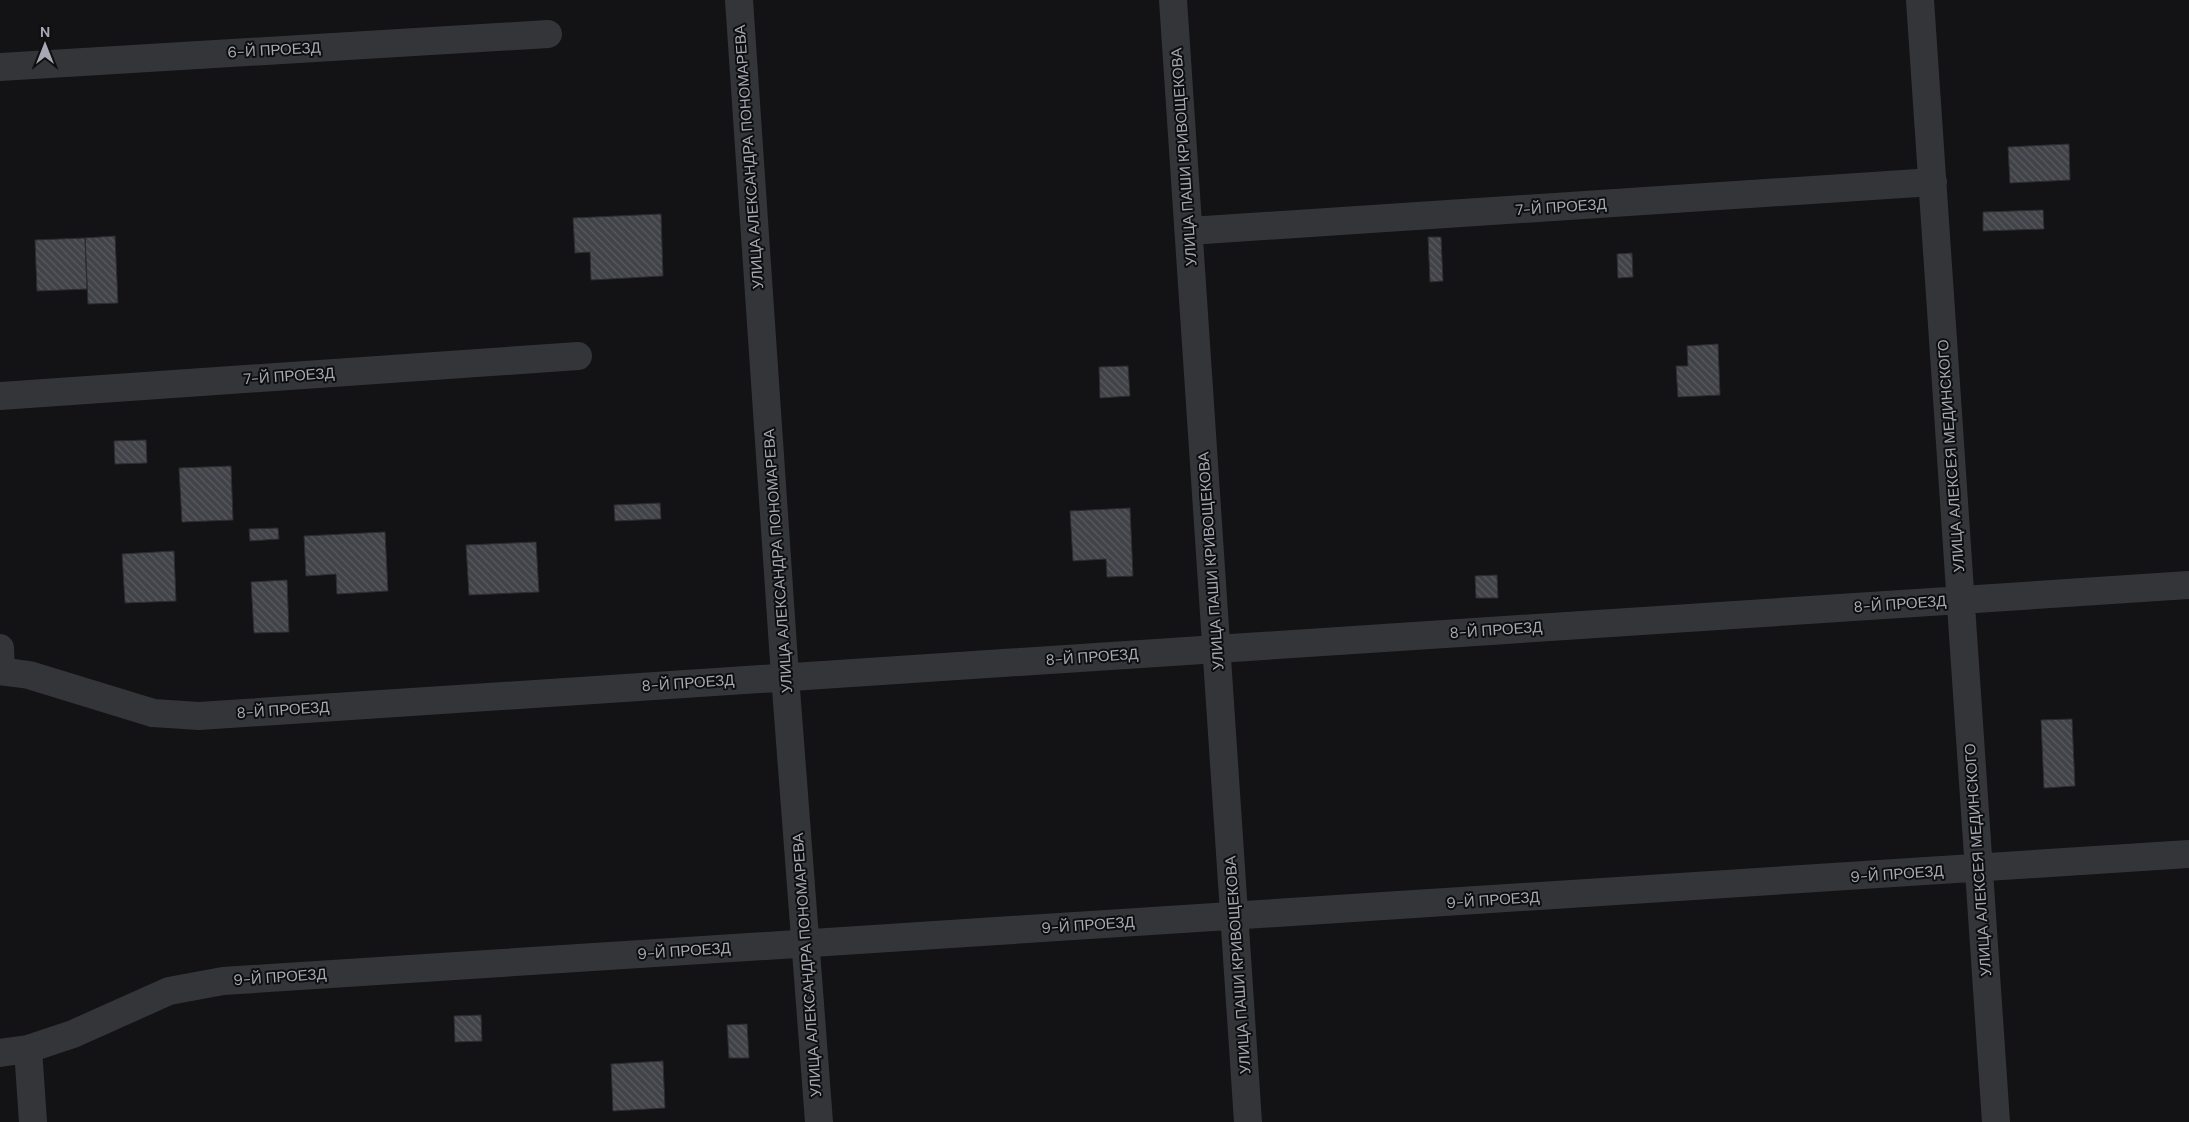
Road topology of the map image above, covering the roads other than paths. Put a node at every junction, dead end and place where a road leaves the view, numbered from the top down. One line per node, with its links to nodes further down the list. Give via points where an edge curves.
1 (739, 0): 14 (street, УЛИЦА АЛЕКСАНДРА ПОНОМАРЕВА)
2 (1173, 0): 7 (street, УЛИЦА ПАШИ КРИВОЩЕКОВА)
3 (1920, 0): 6 (street, УЛИЦА АЛЕКСЕЯ МЕДИНСКОГО)
4 (548, 34): 5 (street, 6-Й ПРОЕЗД)
5 (0, 67)
6 (1933, 182): 7 (street, 7-Й ПРОЕЗД); 11 (street, УЛИЦА АЛЕКСЕЯ МЕДИНСКОГО)
7 (1189, 231): 12 (street, УЛИЦА ПАШИ КРИВОЩЕКОВА)
8 (578, 356): 9 (street, 7-Й ПРОЕЗД)
9 (0, 396)
10 (2189, 586): 11 (street, 8-Й ПРОЕЗД)
11 (1961, 600): 12 (street, 8-Й ПРОЕЗД); 16 (street, УЛИЦА АЛЕКСЕЯ МЕДИНСКОГО)
12 (1216, 648): 14 (street, 8-Й ПРОЕЗД); 17 (street, УЛИЦА ПАШИ КРИВОЩЕКОВА)
13 (0, 663): 14 (street, 8-Й ПРОЕЗД, via 28,675 153,713 199,716)
14 (785, 676): 18 (street, УЛИЦА АЛЕКСАНДРА ПОНОМАРЕВА)
15 (2189, 854): 16 (street, 9-Й ПРОЕЗД)
16 (1978, 869): 17 (street, 9-Й ПРОЕЗД); 24 (street, УЛИЦА АЛЕКСЕЯ МЕДИНСКОГО)
17 (1234, 916): 18 (street, 9-Й ПРОЕЗД); 23 (street, УЛИЦА ПАШИ КРИВОЩЕКОВА)
18 (805, 943): 19 (street, 9-Й ПРОЕЗД, via 223,981 169,991 72,1034); 22 (street, УЛИЦА АЛЕКСАНДРА ПОНОМАРЕВА)
19 (28, 1049): 20 (street, 9-Й ПРОЕЗД); 21 (street)
20 (0, 1053)
21 (33, 1122)
22 (819, 1122)
23 (1248, 1122)
24 (1996, 1122)

